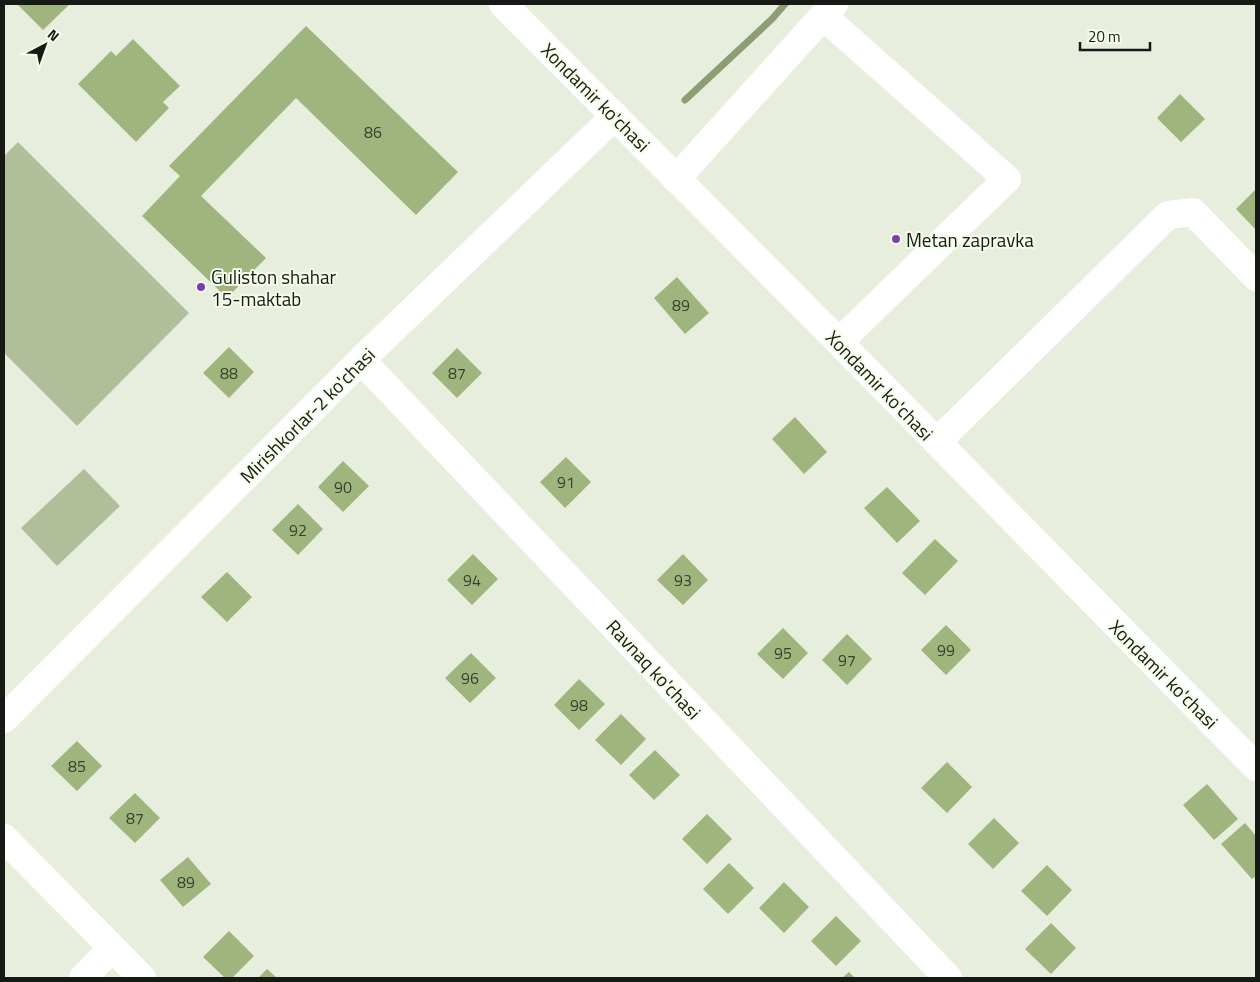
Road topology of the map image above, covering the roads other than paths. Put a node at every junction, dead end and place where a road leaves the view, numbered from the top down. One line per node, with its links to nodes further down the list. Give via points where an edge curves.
1 (503, 4): 3 (street, Xondamir ko'chasi)
2 (829, 10): 4 (street); 6 (street, via 1007,179)
3 (615, 116): 4 (street, Xondamir ko'chasi); 7 (street, Mirishkorlar-2 ko'chasi)
4 (676, 179): 6 (street, Xondamir ko'chasi)
5 (1256, 277): 8 (street, via 1193,212 1168,215)
6 (839, 342): 8 (street, Xondamir ko'chasi)
7 (361, 360): 9 (street, Mirishkorlar-2 ko'chasi); 15 (street, Ravnaq ko'chasi)
8 (937, 442): 10 (street, Xondamir ko'chasi)
9 (4, 719)
10 (1256, 767)
11 (4, 838): 12 (street)
12 (112, 948): 13 (street); 14 (street)
13 (83, 978)
14 (142, 978)
15 (948, 978)

